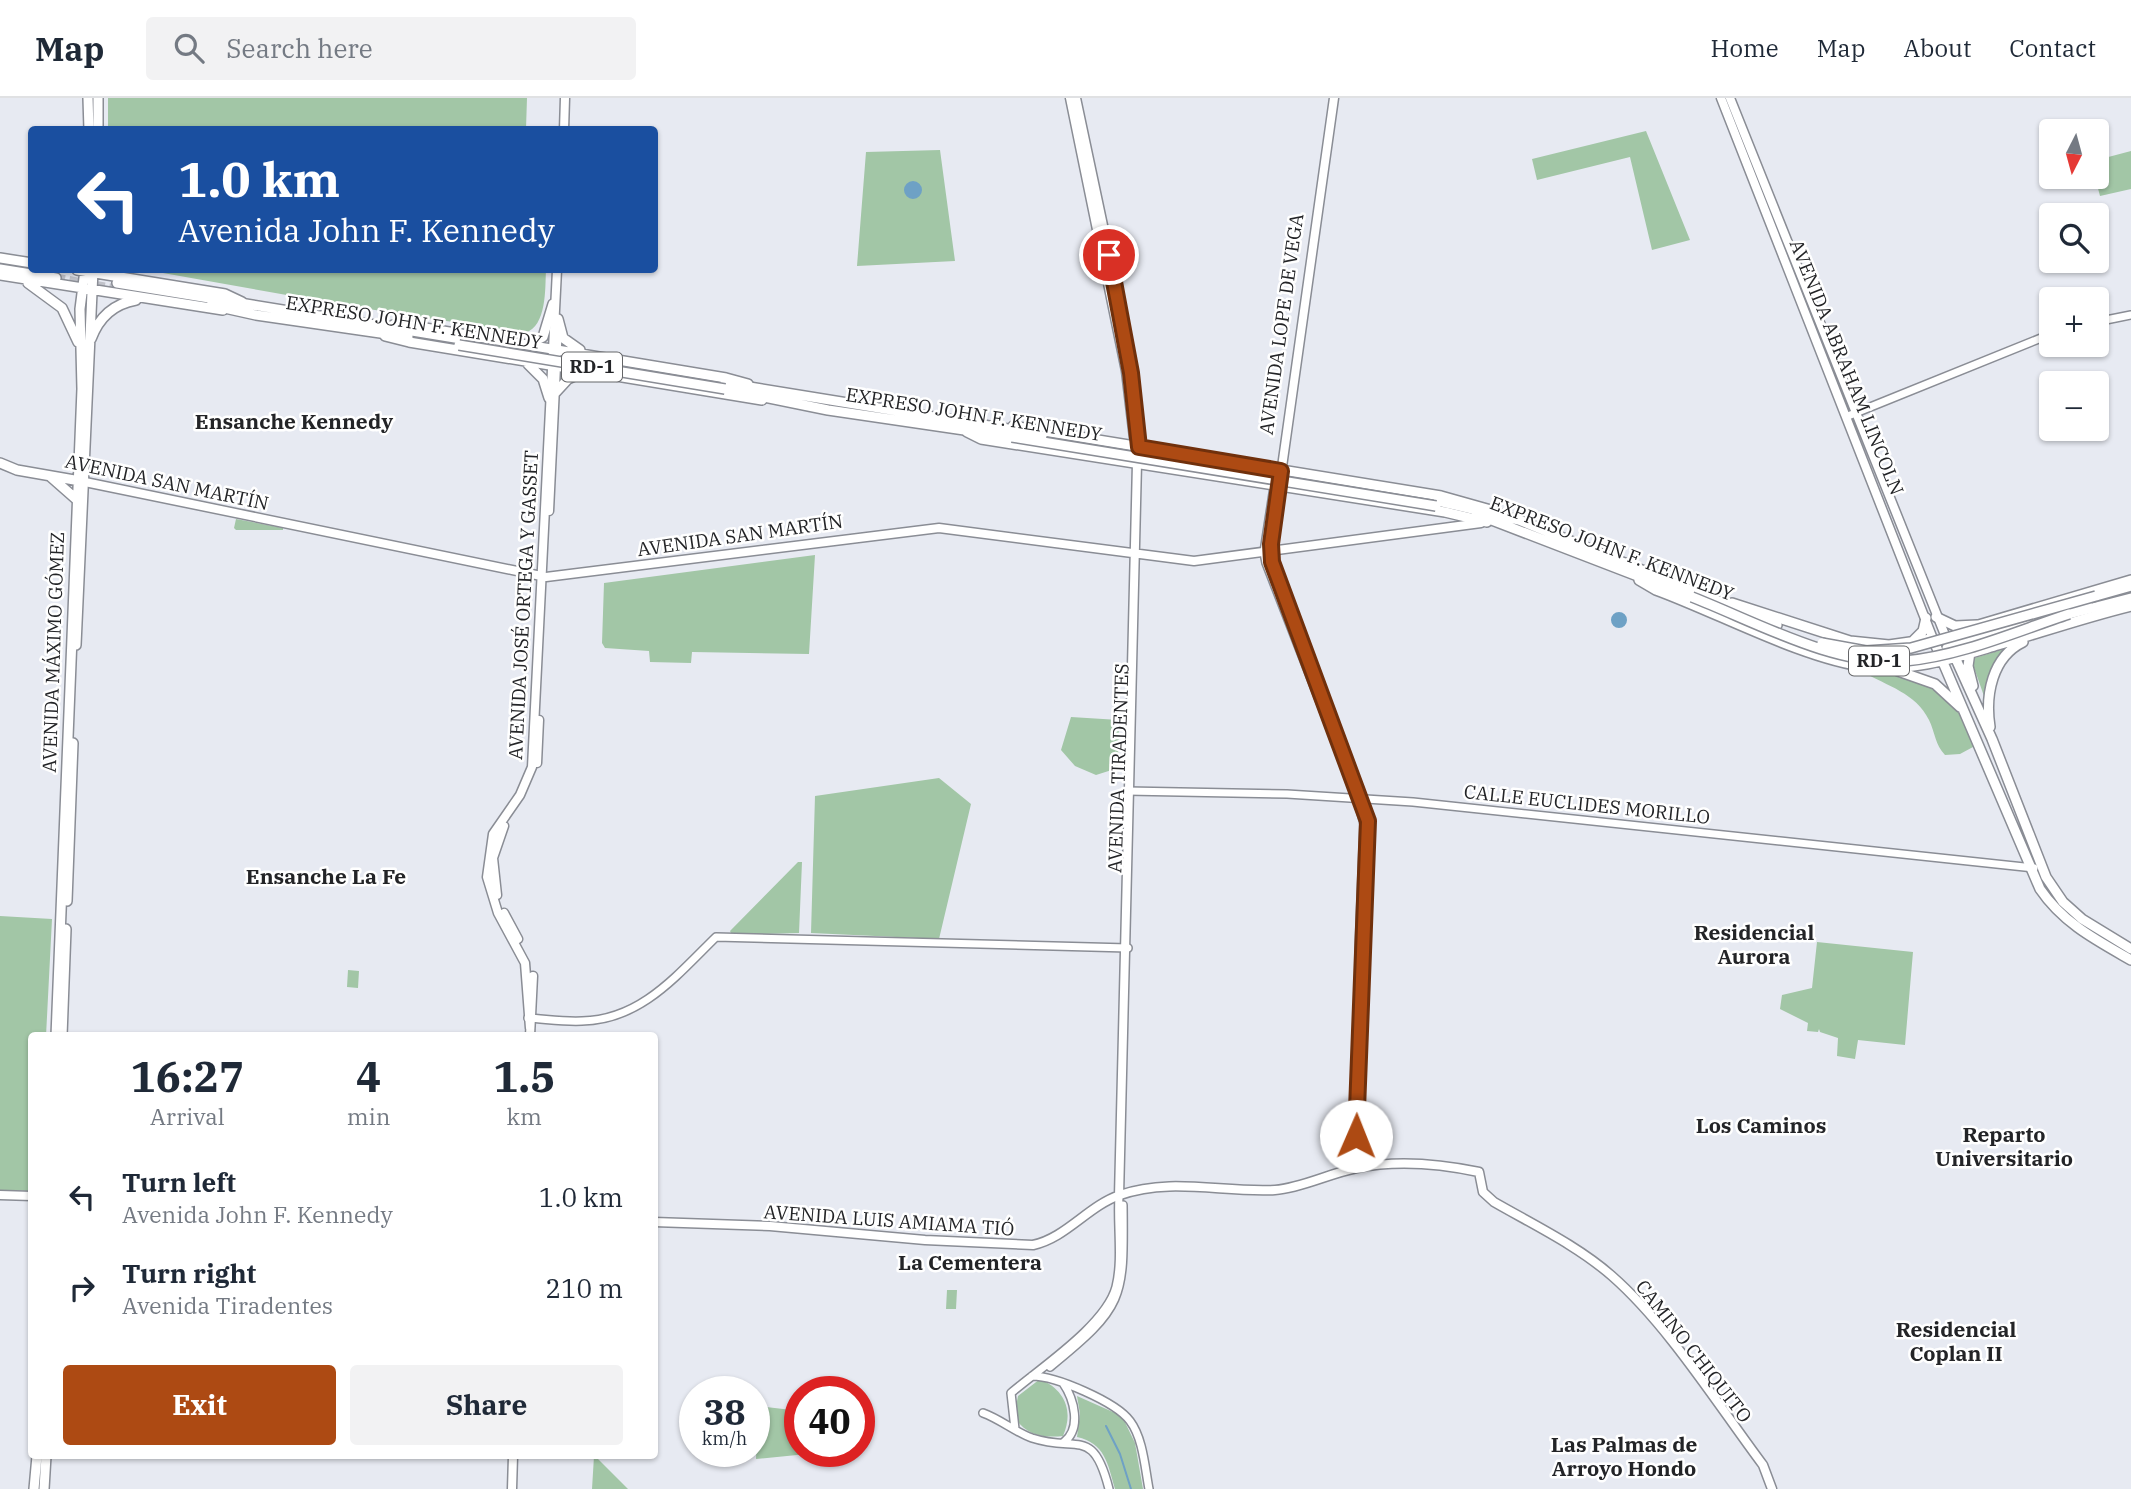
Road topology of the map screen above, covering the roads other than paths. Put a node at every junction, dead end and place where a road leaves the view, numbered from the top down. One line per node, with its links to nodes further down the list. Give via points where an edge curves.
1 (88, 98): 9 (main road)
2 (98, 98): 10 (main road)
3 (565, 98): 11 (main road)
4 (1070, 98): 56 (main road, AVENIDA TIRADENTES, via 1126,371)
5 (1076, 98): 56 (main road, AVENIDA TIRADENTES, via 1131,370)
6 (1332, 98): 62 (main road, AVENIDA LOPE DE VEGA)
7 (1721, 98): 51 (main road, AVENIDA ABRAHAM LINCOLN)
8 (1730, 98): 51 (main road, AVENIDA ABRAHAM LINCOLN)
9 (89, 126)
10 (98, 126)
11 (564, 126)
12 (0, 258): 13 (main road)
13 (28, 264)
14 (28, 265): 15 (main road)
15 (0, 266): 16 (main road)
16 (28, 270)
17 (44, 273): 18 (main road, via 56,275)
18 (48, 273)
19 (87, 273): 27 (main road, AVENIDA MÁXIMO GÓMEZ)
20 (104, 273): 25 (main road, RD-1)
21 (133, 273): 25 (main road)
22 (557, 273): 26 (main road, AVENIDA JOSÉ ORTEGA Y GASSET)
23 (0, 275): 24 (main road, RD-1)
24 (16, 278): 27 (main road, RD-1); 40 (main road, via 62,308)
25 (150, 281): 29 (main road, RD-1, via 225,294)
26 (556, 288): 30 (main road, AVENIDA JOSÉ ORTEGA Y GASSET); 33 (main road, AVENIDA JOSÉ ORTEGA Y GASSET)
27 (87, 290): 28 (main road, RD-1); 40 (main road, AVENIDA MÁXIMO GÓMEZ)
28 (151, 300): 31 (main road, RD-1); 40 (main road, via 125,302 105,315)
29 (244, 303): 31 (main road, EXPRESO JOHN F. KENNEDY / RD-1, via 117,286); 35 (main road, EXPRESO JOHN F. KENNEDY / RD-1)
30 (553, 304): 38 (main road, via 544,337); 39 (main road, AVENIDA JOSÉ ORTEGA Y GASSET)
31 (228, 309): 35 (main road, EXPRESO JOHN F. KENNEDY / RD-1)
32 (2131, 315): 34 (street)
33 (558, 319): 39 (main road, AVENIDA JOSÉ ORTEGA Y GASSET); 42 (main road, via 567,343)
34 (2109, 319)
35 (384, 331): 37 (main road, RD-1, via 413,326); 41 (main road, RD-1); 47 (main road, EXPRESO JOHN F. KENNEDY / RD-1, bridge)
36 (2039, 339): 51 (street)
37 (503, 341): 38 (main road, RD-1); 41 (main road, via 536,348 539,353 533,359)
38 (526, 345): 39 (main road, RD-1)
39 (554, 349): 42 (main road, RD-1); 44 (main road, AVENIDA JOSÉ ORTEGA Y GASSET)
40 (85, 352): 67 (main road, AVENIDA MÁXIMO GÓMEZ)
41 (501, 357): 43 (main road, RD-1)
42 (603, 357): 46 (main road, via 575,356 570,360 574,366); 48 (main road, RD-1, via 726,377)
43 (516, 359): 44 (main road, RD-1); 49 (main road, via 529,364)
44 (554, 367): 45 (main road, RD-1); 49 (main road, AVENIDA JOSÉ ORTEGA Y GASSET)
45 (587, 371): 46 (main road, RD-1); 49 (main road, via 568,379)
46 (606, 374): 50 (main road, RD-1)
47 (725, 386): 48 (main road, EXPRESO JOHN F. KENNEDY / RD-1); 50 (main road, EXPRESO JOHN F. KENNEDY / RD-1)
48 (760, 388): 52 (main road, EXPRESO JOHN F. KENNEDY / RD-1)
49 (552, 395): 78 (main road, AVENIDA JOSÉ ORTEGA Y GASSET)
50 (781, 401): 53 (main road, EXPRESO JOHN F. KENNEDY / RD-1)
51 (1852, 414): 85 (main road, AVENIDA ABRAHAM LINCOLN); 86 (main road, AVENIDA ABRAHAM LINCOLN)
52 (959, 421): 54 (main road, EXPRESO JOHN F. KENNEDY / RD-1); 55 (main road, RD-1)
53 (965, 431): 54 (main road, EXPRESO JOHN F. KENNEDY / RD-1); 57 (main road, RD-1, via 981,439)
54 (1013, 434): 71 (main road, EXPRESO JOHN F. KENNEDY / RD-1, bridge)
55 (1087, 438): 56 (main road, RD-1); 57 (main road, via 1121,447 1123,452 1117,457)
56 (1137, 447): 58 (main road, RD-1); 61 (main road, AVENIDA TIRADENTES)
57 (1084, 454): 61 (main road, RD-1)
58 (1186, 455): 59 (main road, RD-1); 63 (main road, via 1154,452 1149,457 1152,463)
59 (1229, 462): 62 (main road, RD-1); 65 (main road, via 1260,469 1265,475 1259,480)
60 (0, 463): 64 (main road, AVENIDA SAN MARTÍN)
61 (1139, 463): 63 (main road, RD-1); 76 (main road, AVENIDA TIRADENTES)
62 (1279, 470): 66 (main road, RD-1); 68 (main road, AVENIDA LOPE DE VEGA)
63 (1184, 471): 65 (main road, RD-1)
64 (50, 476): 67 (main road, AVENIDA SAN MARTÍN); 70 (main road)
65 (1227, 478): 68 (main road, RD-1)
66 (1328, 478): 69 (main road, via 1297,476 1291,480 1294,486); 72 (main road, RD-1, via 1441,496)
67 (81, 482): 70 (main road, AVENIDA MÁXIMO GÓMEZ); 78 (main road, AVENIDA SAN MARTÍN); 113 (main road, AVENIDA MÁXIMO GÓMEZ)
68 (1276, 487): 69 (main road, RD-1); 75 (street, AVENIDA LOPE DE VEGA)
69 (1326, 494): 73 (main road, RD-1, via 1446,512)
70 (76, 499): 112 (main road, AVENIDA MÁXIMO GÓMEZ)
71 (1437, 504): 72 (main road, EXPRESO JOHN F. KENNEDY / RD-1); 74 (main road, EXPRESO JOHN F. KENNEDY / RD-1, via 1497,521)
72 (1506, 516): 82 (main road, EXPRESO JOHN F. KENNEDY / RD-1)
73 (1492, 524): 74 (main road, RD-1); 75 (main road, AVENIDA SAN MARTÍN)
74 (1536, 539): 77 (main road, EXPRESO JOHN F. KENNEDY / RD-1)
75 (1268, 552): 76 (main road, AVENIDA SAN MARTÍN, via 1194,561); 105 (street, AVENIDA LOPE DE VEGA)
76 (1135, 555): 78 (main road, AVENIDA SAN MARTÍN, via 939,528); 104 (main road, AVENIDA TIRADENTES)
77 (1629, 574): 83 (main road, EXPRESO JOHN F. KENNEDY / RD-1, bridge, via 1823,649 1887,661 1942,654); 99 (main road, RD-1, via 1656,590 1792,644)
78 (543, 577): 111 (main road, AVENIDA JOSÉ ORTEGA Y GASSET, via 532,768 493,834 487,861 495,906 525,963)
79 (2131, 580): 88 (main road, RD-1)
80 (2131, 586): 82 (main road, EXPRESO JOHN F. KENNEDY / RD-1, bridge, via 1930,645 1895,650 1838,647)
81 (2131, 598): 83 (main road, EXPRESO JOHN F. KENNEDY / RD-1)
82 (1721, 601): 93 (main road, RD-1, via 1831,638)
83 (2108, 602): 90 (main road, via 2069,609)
84 (2131, 606): 87 (main road, RD-1)
85 (1936, 617): 88 (main road, via 1955,626); 89 (main road, AVENIDA ABRAHAM LINCOLN)
86 (1926, 618): 91 (main road, AVENIDA ABRAHAM LINCOLN); 92 (main road, via 1920,636)
87 (2085, 619): 96 (main road, RD-1); 103 (main road, via 2008,651 1990,689)
88 (1978, 625): 89 (main road, RD-1)
89 (1945, 635): 91 (main road, RD-1); 94 (main road, AVENIDA ABRAHAM LINCOLN)
90 (1984, 636): 94 (main road); 96 (main road)
91 (1933, 639): 92 (main road, RD-1); 95 (main road, AVENIDA ABRAHAM LINCOLN)
92 (1911, 642): 93 (main road, RD-1)
93 (1889, 645): 100 (main road, via 1906,651 1905,664)
94 (1950, 647): 95 (main road); 97 (main road, AVENIDA ABRAHAM LINCOLN)
95 (1939, 650): 98 (main road, AVENIDA ABRAHAM LINCOLN)
96 (1969, 655): 97 (main road, RD-1); 101 (main road)
97 (1955, 659): 98 (main road, RD-1); 101 (main road, AVENIDA ABRAHAM LINCOLN)
98 (1943, 661): 100 (main road, RD-1); 102 (main road, AVENIDA ABRAHAM LINCOLN)
99 (1868, 667): 100 (main road, RD-1); 102 (main road, via 1912,674 1935,684)
100 (1895, 667)
101 (1976, 702): 103 (main road)
102 (1969, 721): 106 (main road, AVENIDA ABRAHAM LINCOLN)
103 (1992, 739): 107 (main road)
104 (1130, 791): 105 (street, CALLE EUCLIDES MORILLO); 108 (main road, AVENIDA TIRADENTES)
105 (1359, 797): 106 (street, CALLE EUCLIDES MORILLO); 115 (street, AVENIDA LOPE DE VEGA, via 1364,824)
106 (2030, 867): 107 (street, CALLE EUCLIDES MORILLO); 110 (main road, AVENIDA ABRAHAM LINCOLN, via 2047,899 2067,920)
107 (2042, 869): 109 (main road, via 2063,902)
108 (1126, 948): 111 (street, via 716,937 659,994 633,1009 582,1021); 118 (main road, AVENIDA TIRADENTES)
109 (2131, 950)
110 (2131, 960)
111 (530, 1018): 114 (main road, AVENIDA JOSÉ ORTEGA Y GASSET)
112 (56, 1032)
113 (62, 1032)
114 (530, 1032)
115 (1358, 1168): 116 (main road, AVENIDA LUIS AMIAMA TIÓ, via 1405,1165); 118 (main road, AVENIDA LUIS AMIAMA TIÓ, via 1278,1189 1183,1186)
116 (1479, 1172): 135 (main road, CAMINO CHIQUITO, via 1483,1192 1494,1202 1580,1252 1626,1290 1756,1455)
117 (0, 1195): 119 (main road)
118 (1121, 1195): 120 (main road, AVENIDA LUIS AMIAMA TIÓ, via 1033,1245); 121 (street, AVENIDA TIRADENTES, via 1123,1262 1118,1296 1108,1315); 122 (street, AVENIDA TIRADENTES, via 1113,1295)
119 (28, 1196)
120 (658, 1222)
121 (1058, 1360): 122 (street, AVENIDA TIRADENTES); 123 (street, via 1055,1370)
122 (1035, 1376): 123 (street); 125 (street, AVENIDA TIRADENTES, via 1011,1395)
123 (1062, 1382): 126 (street, via 1074,1419 1071,1436); 134 (street, via 1115,1408 1130,1421)
124 (983, 1413): 125 (street)
125 (1015, 1429): 126 (street, via 1040,1440)
126 (1063, 1442): 133 (street, via 1079,1443 1093,1451)
127 (38, 1459): 130 (main road)
128 (47, 1459): 131 (main road)
129 (513, 1459): 132 (main road)
130 (36, 1489)
131 (46, 1489)
132 (512, 1489)
133 (1109, 1489)
134 (1149, 1489)
135 (1773, 1489)

